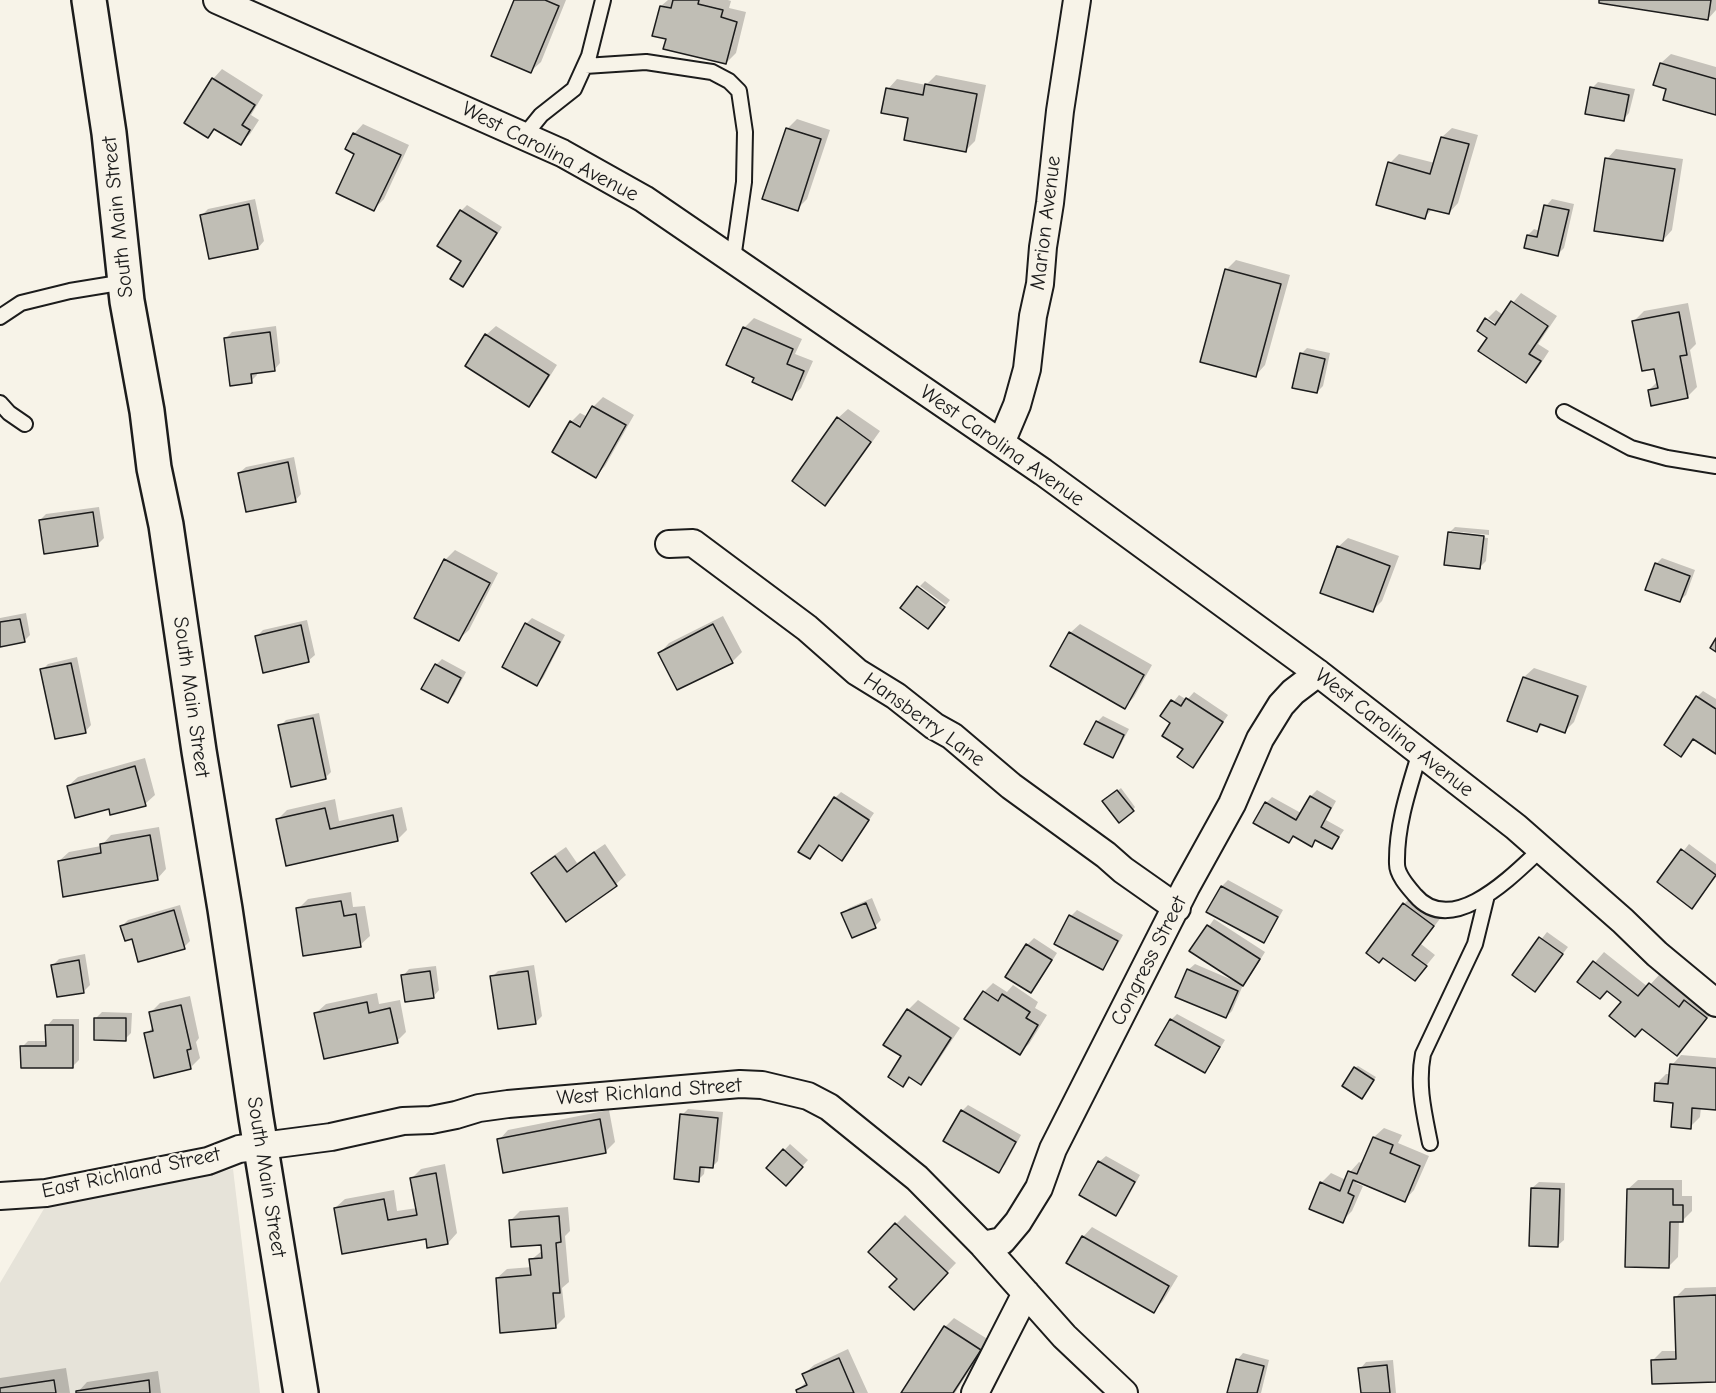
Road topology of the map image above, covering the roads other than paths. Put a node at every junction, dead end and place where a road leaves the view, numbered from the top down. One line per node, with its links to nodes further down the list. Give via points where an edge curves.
1 (89, 0): 8 (main road, South Main Street)
2 (217, 0): 6 (street, West Carolina Avenue)
3 (603, 0): 5 (lane)
4 (1077, 0): 13 (street, Marion Avenue, via 1027,369)
5 (585, 66): 6 (lane, via 574,89 541,115); 7 (lane, via 646,62 712,72 739,91 745,132 744,182)
6 (524, 136): 7 (street, West Carolina Avenue, via 644,199)
7 (733, 259): 13 (street, West Carolina Avenue)
8 (125, 282): 9 (lane, via 21,303); 23 (main road, South Main Street)
9 (0, 317)
10 (0, 403): 12 (lane)
11 (1564, 412): 14 (lane, via 1631,448)
12 (26, 424)
13 (1001, 442): 16 (street, West Carolina Avenue)
14 (1716, 466)
15 (669, 543): 20 (street, Hansberry Lane, via 693,543 807,628 857,672 952,736 1011,786)
16 (1318, 673): 17 (street, West Carolina Avenue); 20 (street, Congress Street, via 1293,692 1271,720)
17 (1420, 752): 18 (street, West Carolina Avenue); 19 (lane, via 1405,801 1397,867 1419,900 1433,909 1453,910)
18 (1541, 849): 19 (lane); 21 (street, West Carolina Avenue)
19 (1487, 895): 22 (lane, via 1475,944 1423,1054 1419,1071)
20 (1177, 908): 25 (street, Congress Street, via 1053,1149 1039,1188 1002,1240)
21 (1716, 1003)
22 (1430, 1143)
23 (261, 1146): 24 (street, East Richland Street, via 239,1149 208,1161 46,1193); 25 (street, West Richland Street, via 331,1137 403,1121 456,1116 508,1104 762,1084 808,1096 829,1107 917,1178); 27 (main road, South Main Street)
24 (0, 1196)
25 (983, 1245): 26 (street, West Richland Street)
26 (1026, 1293): 28 (street); 29 (street, West Richland Street)
27 (302, 1393)
28 (975, 1393)
29 (1124, 1393)

